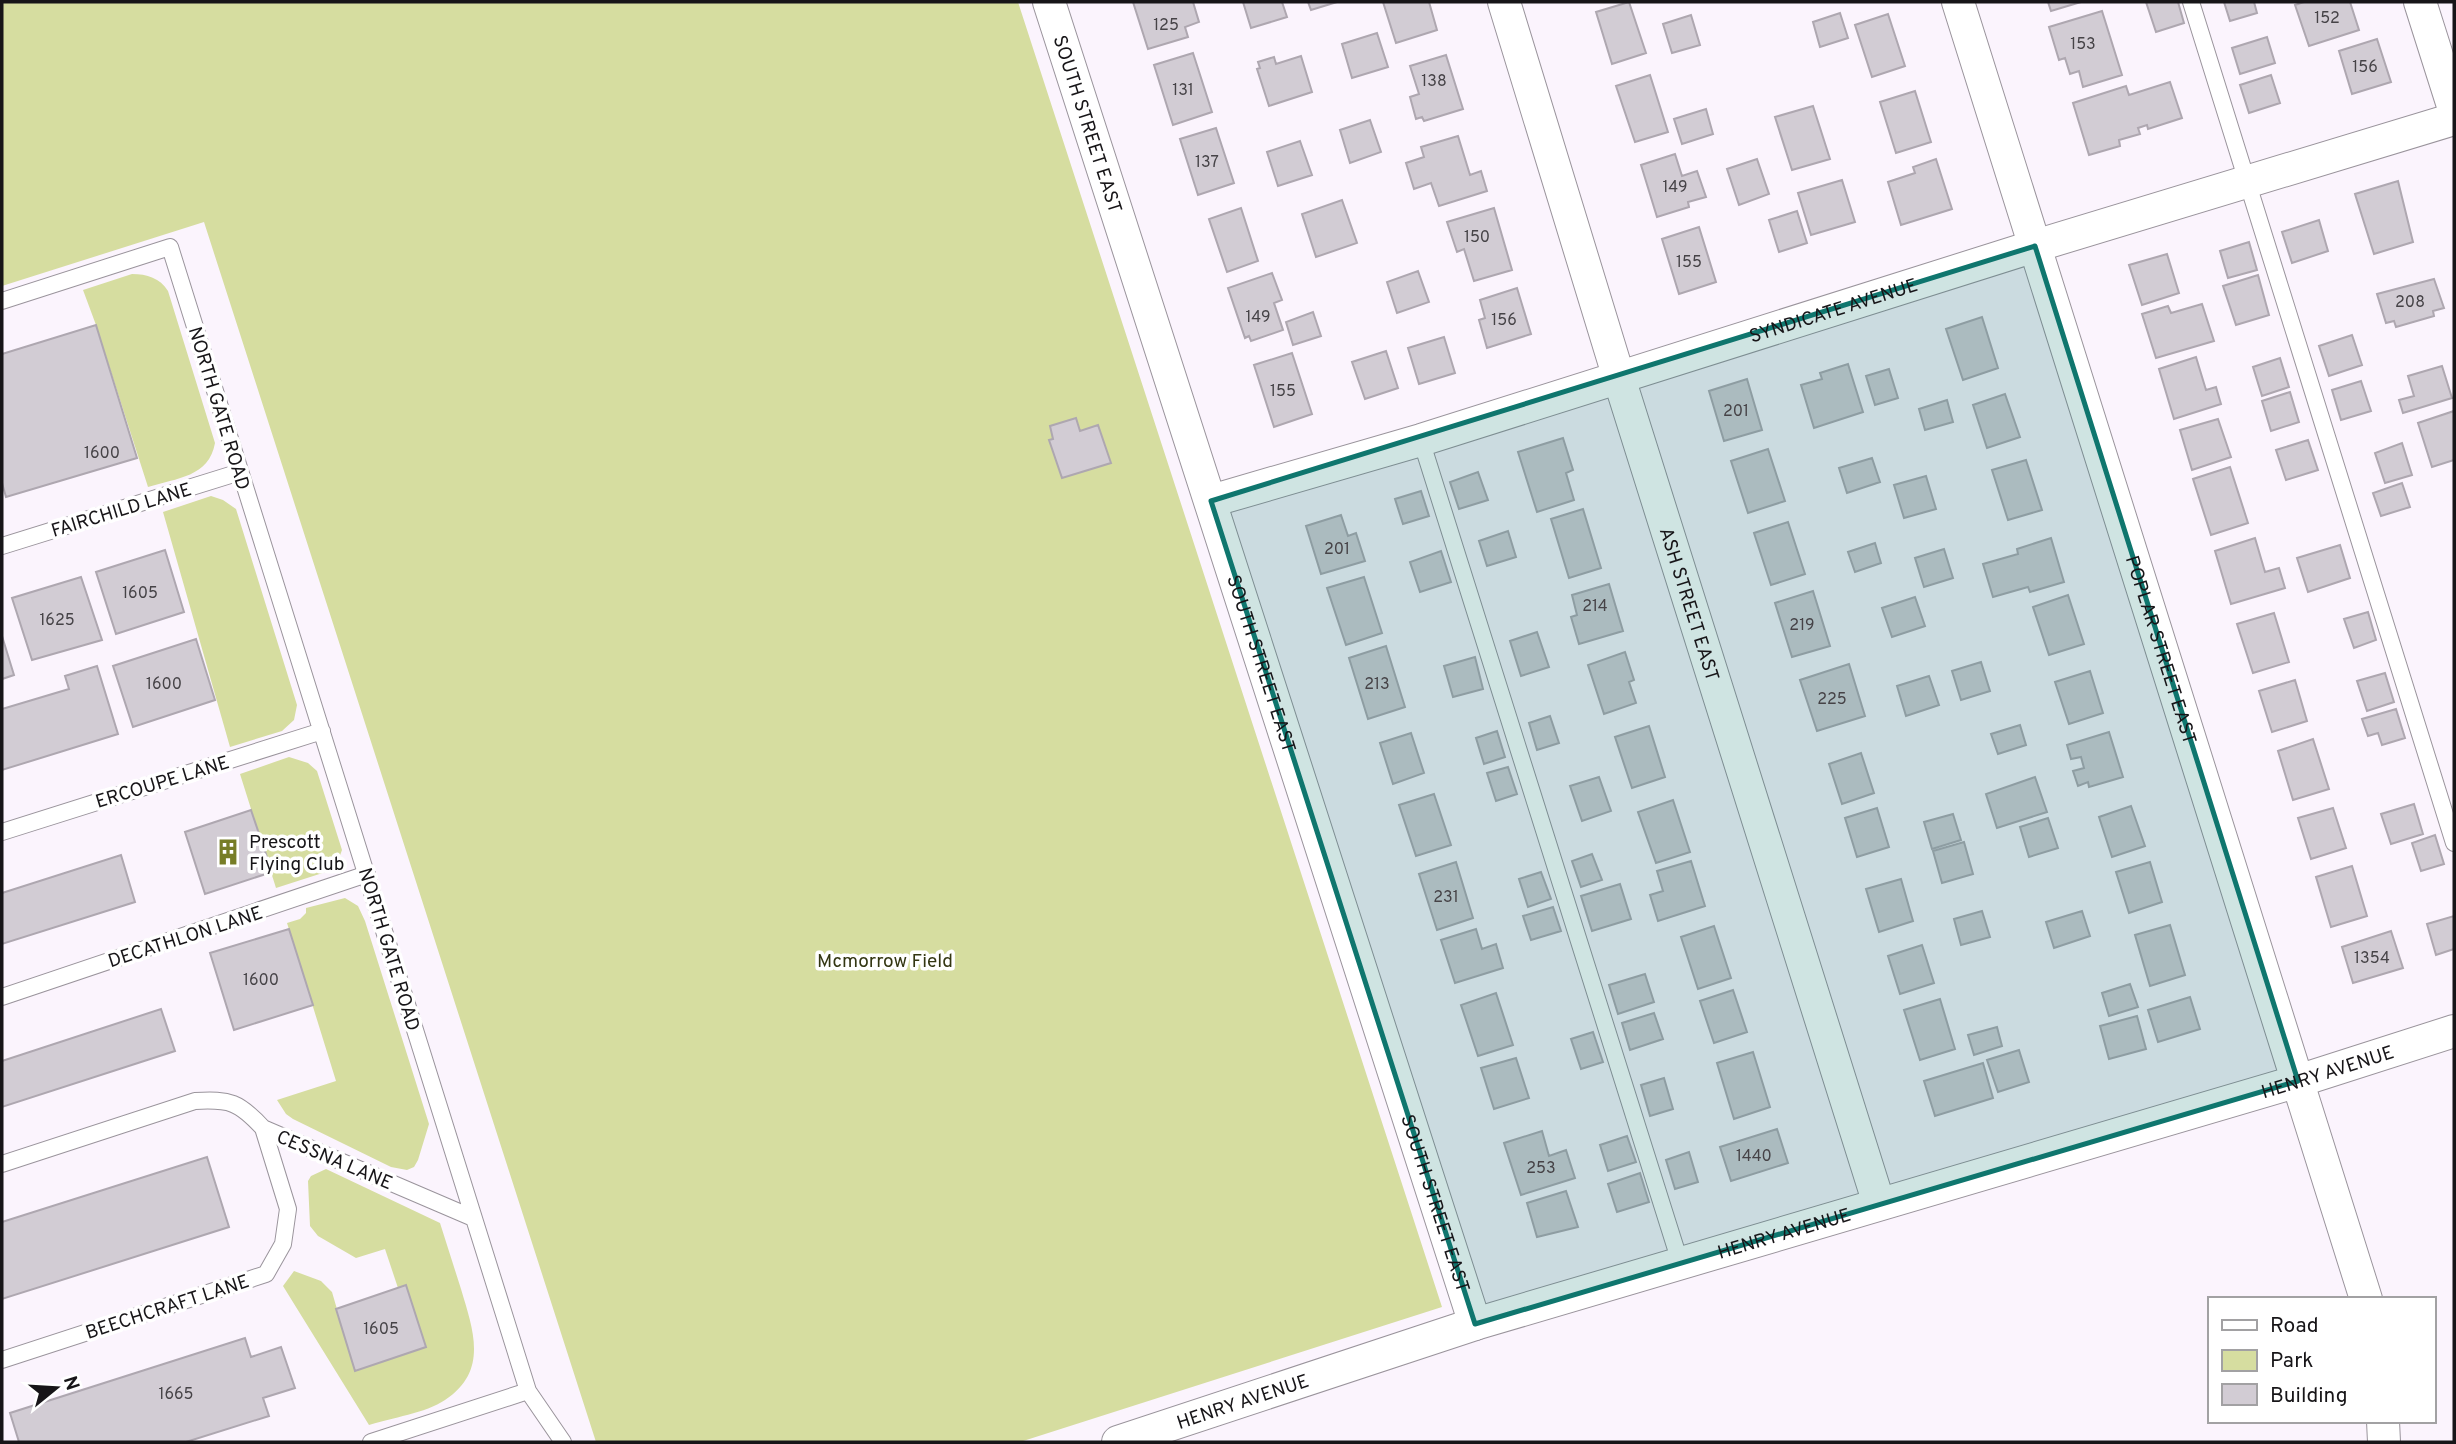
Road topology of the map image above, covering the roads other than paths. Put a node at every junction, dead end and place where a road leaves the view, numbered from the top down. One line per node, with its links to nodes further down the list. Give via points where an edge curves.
1 (1049, 2): 14 (street, SOUTH STREET EAST)
2 (1504, 2): 11 (street, ASH STREET EAST)
3 (1958, 2): 9 (street, POPLAR STREET EAST)
4 (2192, 2): 8 (lane)
5 (2420, 2): 6 (street)
6 (2454, 109)
7 (2454, 119): 8 (street, SYNDICATE AVENUE)
8 (2247, 182): 9 (street, SYNDICATE AVENUE); 18 (lane)
9 (2035, 246): 11 (street, SYNDICATE AVENUE); 22 (street, POPLAR STREET EAST)
10 (2, 301): 13 (lane, NORTH GATE ROAD, via 170,247)
11 (1619, 378): 12 (street, SYNDICATE AVENUE); 25 (street, ASH STREET EAST)
12 (1421, 440): 14 (street, SYNDICATE AVENUE); 27 (lane)
13 (240, 472): 15 (lane, FAIRCHILD LANE); 16 (lane, NORTH GATE ROAD)
14 (1211, 501): 29 (street, SOUTH STREET EAST)
15 (2, 546)
16 (322, 731): 17 (lane, ERCOUPE LANE); 19 (lane, NORTH GATE ROAD)
17 (2, 832)
18 (2454, 843)
19 (367, 874): 20 (lane, DECATHLON LANE); 26 (lane, NORTH GATE ROAD)
20 (2, 997)
21 (2454, 1031): 22 (street, HENRY AVENUE)
22 (2298, 1081): 25 (street, HENRY AVENUE); 28 (street, POPLAR STREET EAST)
23 (263, 1128): 24 (lane, CESSNA LANE, via 245,1109 220,1099 195,1101); 26 (lane, CESSNA LANE); 30 (lane, BEECHCRAFT LANE, via 288,1209 283,1244 266,1274)
24 (2, 1164)
25 (1878, 1204): 27 (street, HENRY AVENUE)
26 (473, 1218): 31 (lane, NORTH GATE ROAD)
27 (1681, 1265): 29 (street, HENRY AVENUE)
28 (2365, 1297)
29 (1475, 1324): 35 (street, HENRY AVENUE)
30 (2, 1360)
31 (528, 1391): 33 (lane); 34 (lane, NORTH GATE ROAD)
32 (2384, 1423): 36 (street)
33 (371, 1442)
34 (563, 1442)
35 (1118, 1442)
36 (2384, 1442)

